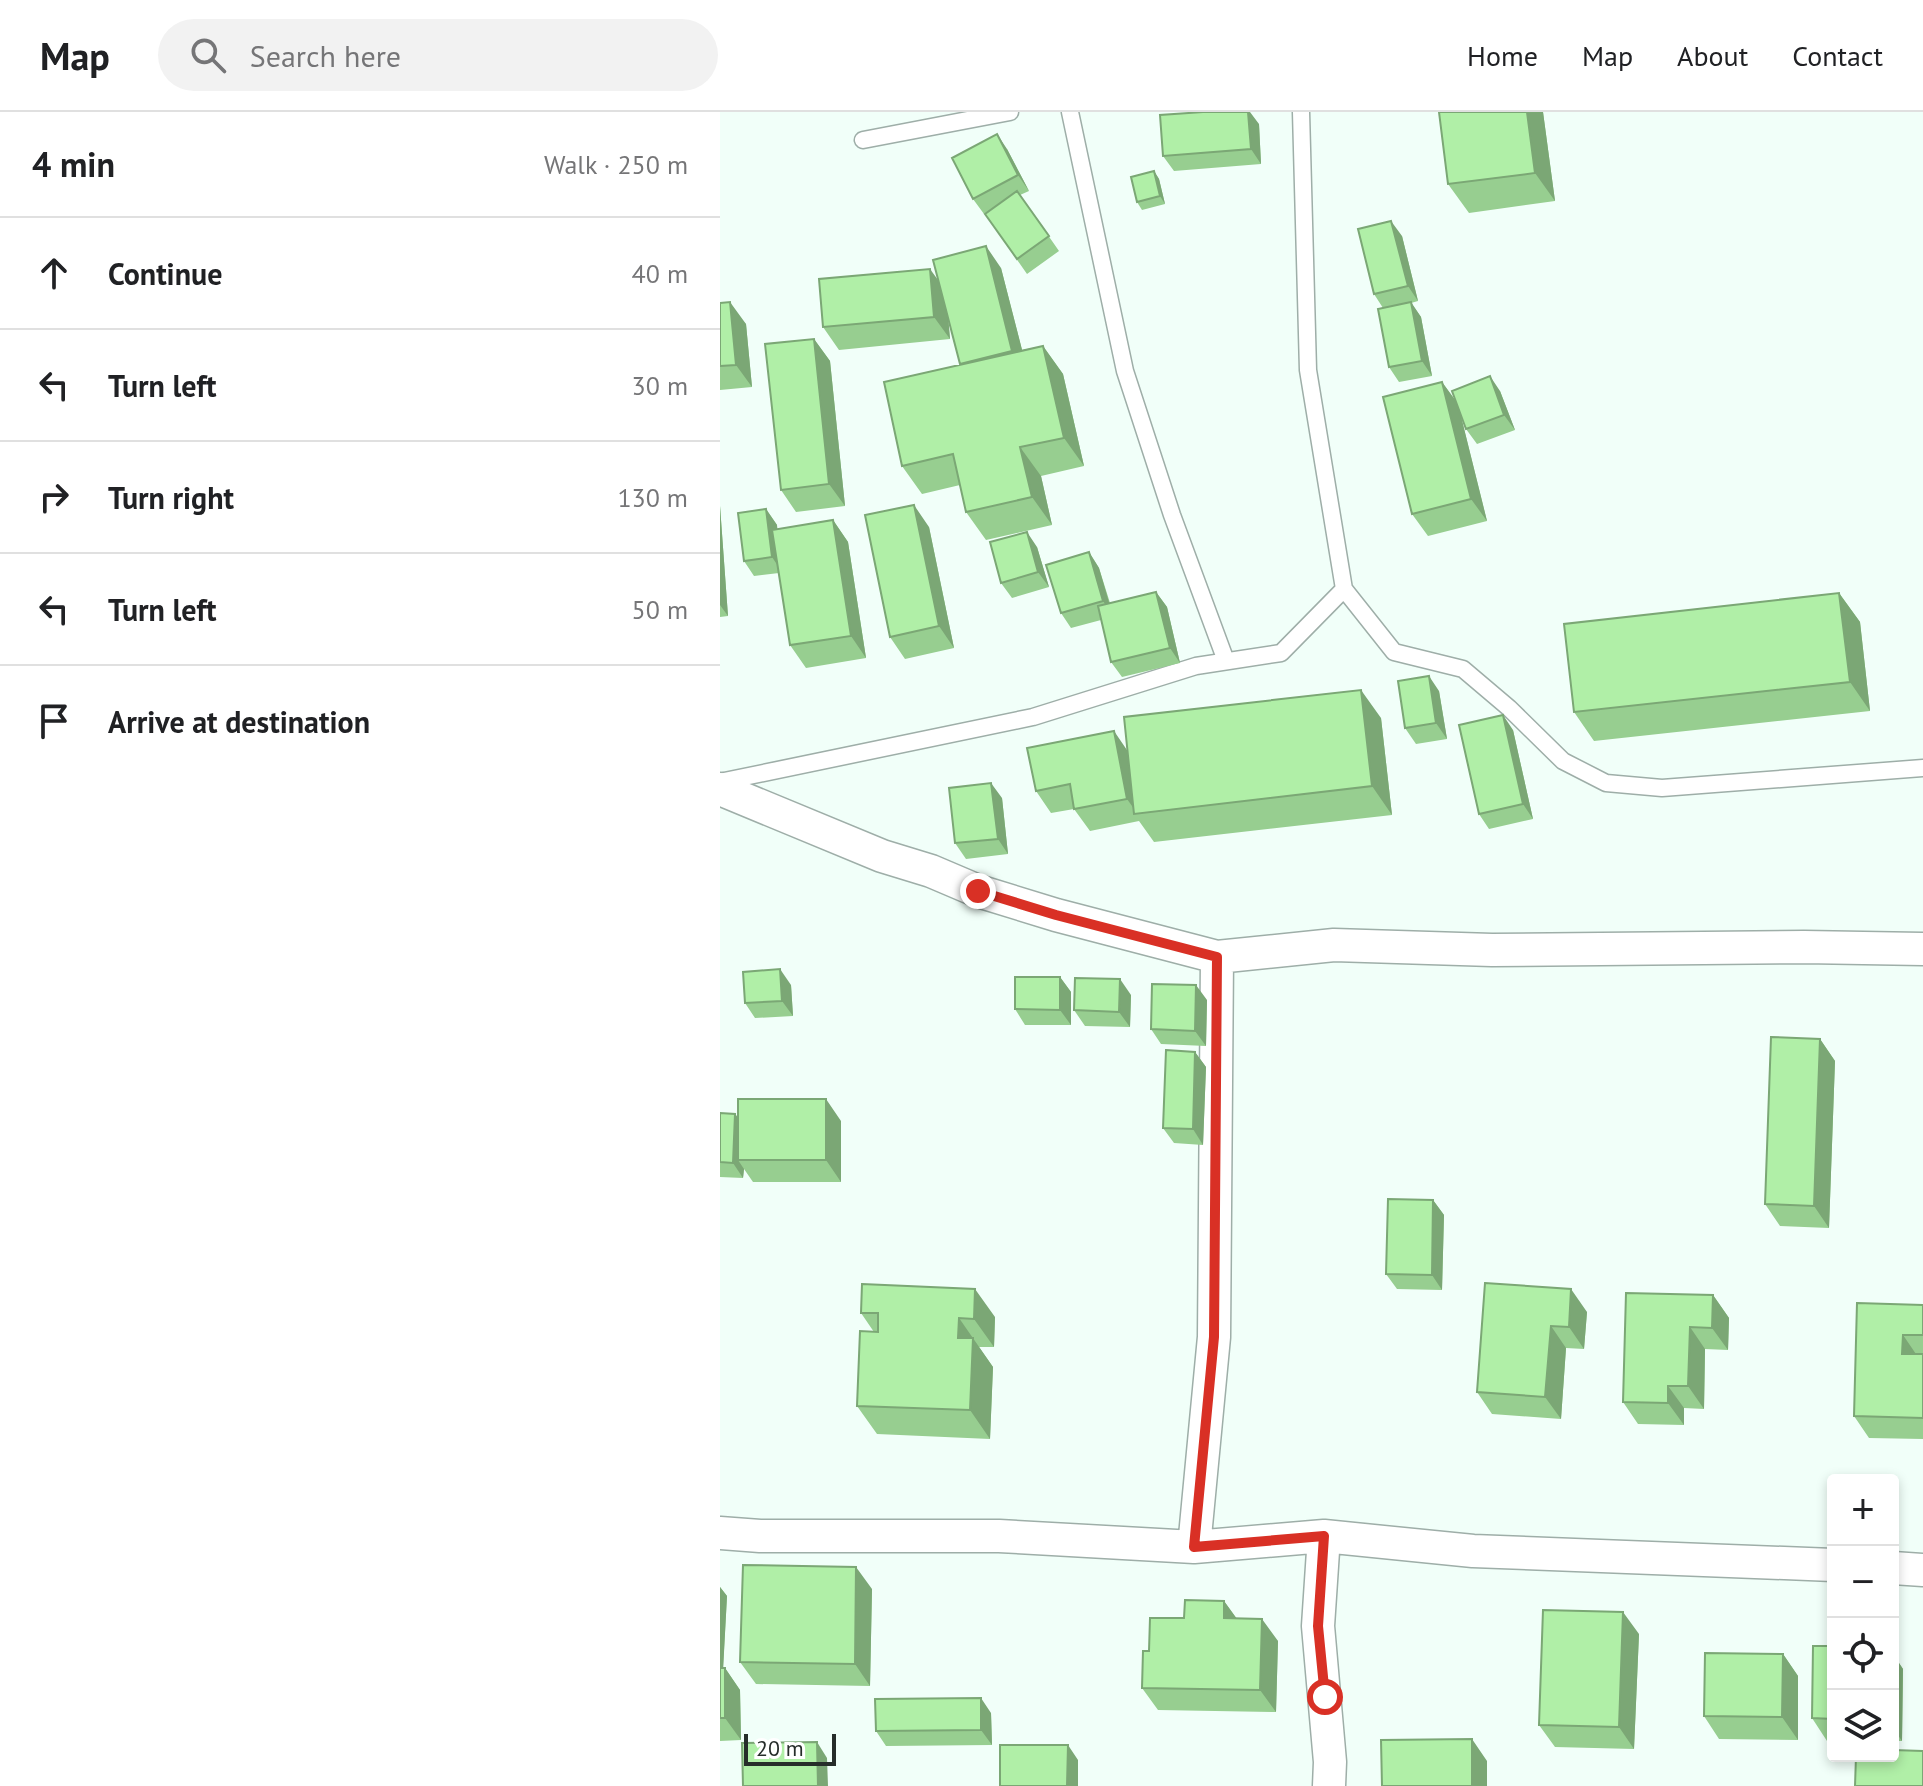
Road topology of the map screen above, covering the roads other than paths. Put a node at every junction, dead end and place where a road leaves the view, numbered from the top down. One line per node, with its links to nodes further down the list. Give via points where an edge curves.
1 (1010, 112): 4 (lane)
2 (1070, 112): 6 (lane, via 1125,371)
3 (1301, 112): 5 (lane, via 1308,370)
4 (863, 140)
5 (1344, 589): 6 (lane, via 1281,653); 7 (lane, via 1394,652 1463,669 1563,761 1606,783 1662,788)
6 (1226, 661): 8 (lane, via 1033,717)
7 (1923, 768)
8 (720, 782)
9 (720, 789): 11 (street, via 978,891)
10 (1923, 949): 11 (street, via 1334,945)
11 (1217, 957): 14 (street, via 1214,1337)
12 (720, 1533): 14 (street, via 999,1536)
13 (1324, 1536): 14 (street); 15 (street, via 1473,1551); 18 (street, via 1318,1626)
14 (1194, 1547)
15 (1827, 1565)
16 (1899, 1568): 17 (street)
17 (1923, 1570)
18 (1329, 1786)

